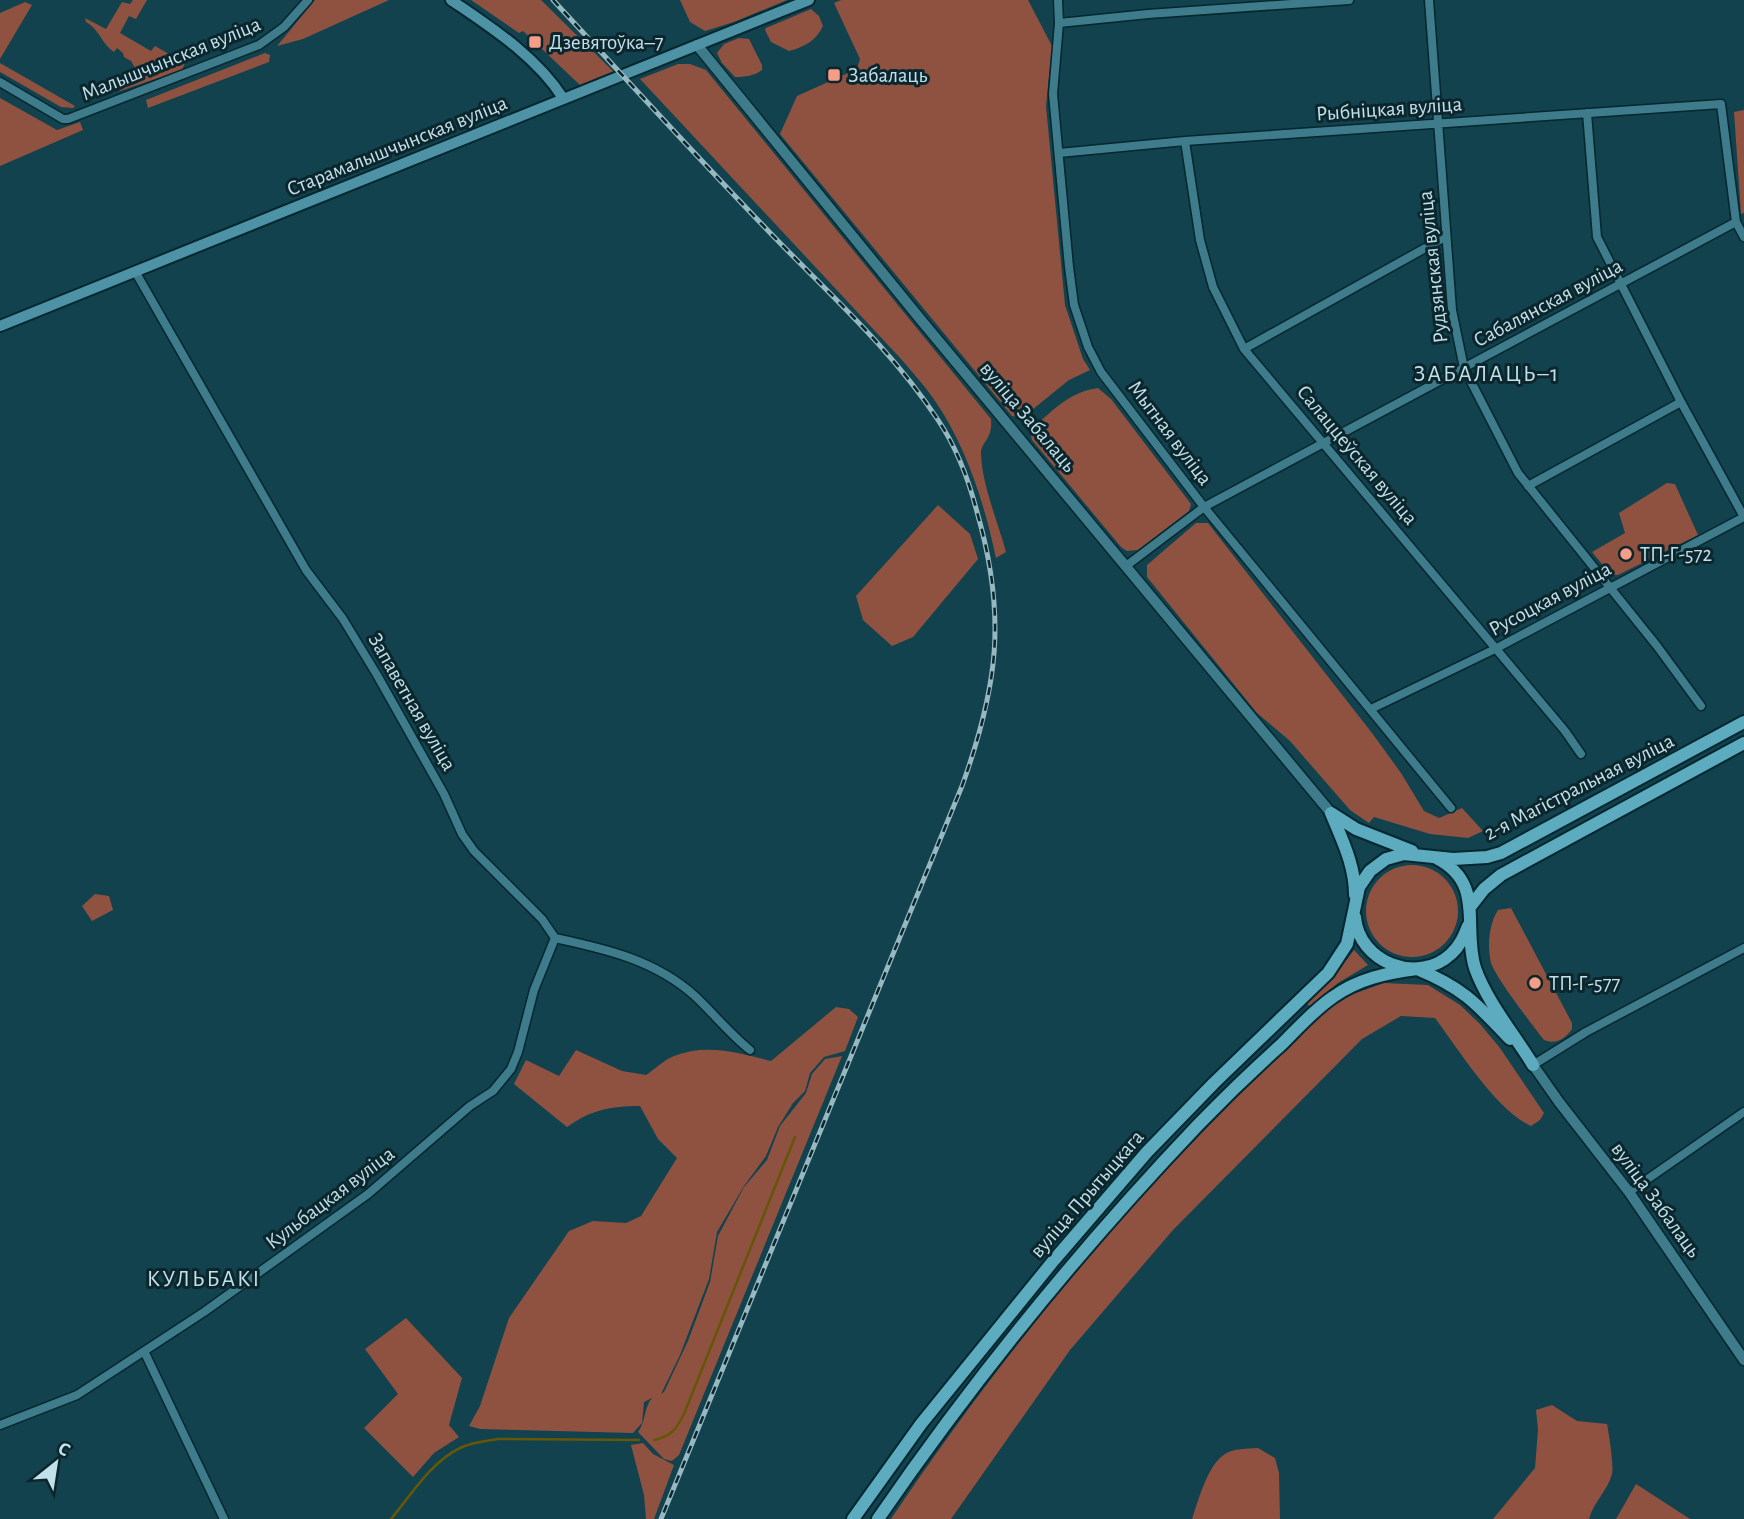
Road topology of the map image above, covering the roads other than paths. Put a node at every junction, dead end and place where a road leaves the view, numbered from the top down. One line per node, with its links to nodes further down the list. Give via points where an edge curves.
1 (308, 0): 9 (street, Малышчынская вуліца, via 259,46 68,119)
2 (451, 0): 10 (main road, via 514,45)
3 (809, 0): 8 (main road, Старамалышчынская вуліца)
4 (1058, 0): 7 (street, Мытная вуліца)
5 (1349, 0): 7 (street)
6 (1429, 0): 12 (street, Рудзянская вуліца)
7 (1059, 23): 14 (street, Мытная вуліца, via 1053,94)
8 (697, 45): 10 (main road, Старамалышчынская вуліца); 28 (street, вуліца Забалаць)
9 (0, 82)
10 (563, 98): 18 (main road, Старамалышчынская вуліца)
11 (1587, 113): 12 (street, Рыбніцкая вуліца); 15 (street, Рыбніцкая вуліца, via 1721,104); 19 (street, via 1597,237)
12 (1437, 123): 13 (street, Рыбніцкая вуліца); 16 (street, Рудзянская вуліца)
13 (1185, 141): 14 (street, Рыбніцкая вуліца); 21 (street, Салаццеўская вуліца, via 1200,240 1213,287)
14 (1059, 153): 26 (street, Мытная вуліца, via 1074,305 1088,347 1101,372)
15 (1736, 222): 17 (street); 19 (street, Сабалянская вуліца)
16 (1445, 237): 21 (street); 22 (street, Рудзянская вуліца, via 1452,310)
17 (1744, 237)
18 (136, 273): 20 (main road, Старамалышчынская вуліца); 41 (street, Запаветная вуліца, via 306,570 377,675 462,834)
19 (1622, 284): 22 (street, Сабалянская вуліца); 23 (street)
20 (0, 326)
21 (1244, 349): 24 (street, Салаццеўская вуліца)
22 (1464, 368): 24 (street, Сабалянская вуліца); 25 (street, Рудзянская вуліца, via 1513,467)
23 (1681, 402): 25 (street); 27 (street)
24 (1324, 443): 26 (street, Сабалянская вуліца); 30 (street, Салаццеўская вуліца)
25 (1528, 486): 29 (street, Рудзянская вуліца)
26 (1204, 507): 28 (street, Сабалянская вуліца); 32 (street, Мытная вуліца)
27 (1744, 517): 29 (street, Русоцкая вуліца)
28 (1126, 566): 37 (street, вуліца Забалаць)
29 (1609, 587): 30 (street, Русоцкая вуліца); 31 (street, Рудзянская вуліца)
30 (1496, 649): 32 (street, Русоцкая вуліца); 35 (street, Салаццеўская вуліца)
31 (1701, 706)
32 (1371, 709): 36 (street, Мытная вуліца)
33 (1744, 722): 38 (main road, 2-я Магістральная вуліца, via 1502,853 1453,859)
34 (1744, 743): 40 (main road, 2-я Магістральная вуліца, via 1501,875)
35 (1581, 754)
36 (1451, 808)
37 (1331, 813): 38 (main road, via 1394,846); 39 (main road, via 1355,879)
38 (1425, 854): 39 (main road, via 1386,859 1359,887); 40 (main road, via 1439,859 1461,879)
39 (1354, 906): 43 (main road, via 1359,931 1371,952 1400,968); 52 (main road, вуліца Прытыцкага, via 1347,944 1322,980 1147,1152 920,1424)
40 (1470, 906): 43 (main road, via 1462,941 1450,955); 45 (main road, via 1475,967)
41 (555, 938): 44 (street, via 615,952 662,972 694,995); 48 (street, Кульбацкая вуліца, via 534,990 518,1052 504,1080 368,1194)
42 (1744, 947): 45 (street)
43 (1417, 969): 45 (main road, via 1475,1001); 53 (main road, вуліца Прытыцкага, via 1377,976 1332,998 1223,1099 1066,1272 937,1433)
44 (750, 1050)
45 (1534, 1065): 47 (street, вуліца Забалаць)
46 (1744, 1112): 47 (street)
47 (1629, 1192): 49 (street, вуліца Забалаць)
48 (144, 1351): 50 (street, Кульбацкая вуліца, via 77,1395); 51 (street)
49 (1744, 1360)
50 (0, 1425)
51 (225, 1519)
52 (853, 1519)
53 (878, 1519)

